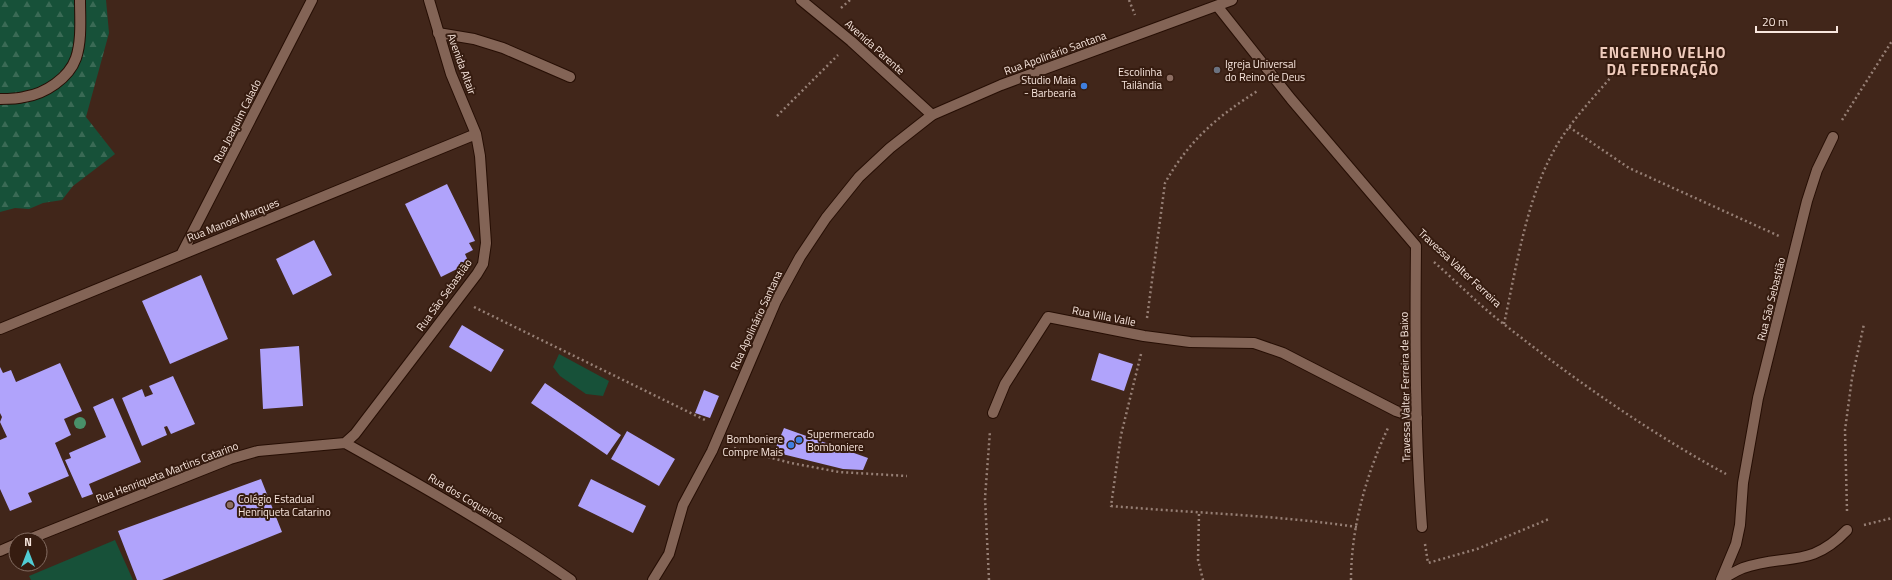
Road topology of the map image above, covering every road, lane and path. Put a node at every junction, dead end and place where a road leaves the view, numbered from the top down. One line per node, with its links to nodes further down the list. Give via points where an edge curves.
1 (80, 0): 13 (street, via 76,58 68,73 53,86 26,97)
2 (312, 0): 21 (street, Rua Joaquim Calado)
3 (430, 0): 7 (street, Avenida Altair)
4 (801, 0): 8 (street, Avenida Parente)
5 (1232, 0): 6 (street, Rua Apolinário Santana)
6 (1218, 6): 12 (street, Travessa Valter Ferreira); 14 (street, Rua Apolinário Santana, via 1001,85)
7 (438, 33): 11 (street, via 474,39 503,48); 17 (street, Avenida Altair, via 451,74)
8 (852, 41): 14 (street, Avenida Parente); 15 (path)
9 (1892, 41): 18 (path)
10 (1616, 71): 16 (path)
11 (570, 77)
12 (1276, 79): 20 (street, Travessa Valter Ferreira); 26 (path, via 1205,128 1176,164 1165,183)
13 (0, 99)
14 (932, 115): 30 (street, Rua Apolinário Santana, via 890,148 859,177 817,231 776,301)
15 (777, 116)
16 (1569, 127): 19 (path, via 1629,168); 23 (path, via 1549,158 1538,188 1525,230)
17 (476, 134): 21 (street, Rua Manoel Marques); 22 (street, Rua São Sebastião, via 486,243 477,274)
18 (1833, 136): 19 (street, Rua São Sebastião, via 1817,170)
19 (1797, 244): 34 (street, Rua São Sebastião, via 1758,398)
20 (1416, 246): 23 (path, Travessa Valter Ferreira); 29 (street, Travessa Valter Ferreira de Baixo)
21 (182, 253): 25 (street, Rua Manoel Marques)
22 (458, 299): 30 (path); 32 (street, Rua São Sebastião, via 355,434)
23 (1504, 324): 34 (path, Travessa Valter Ferreira, via 1624,414 1683,451)
24 (1864, 324): 40 (path, via 1852,378 1845,430)
25 (0, 329)
26 (1144, 336): 27 (street, Rua Villa Valle, via 1190,342 1254,343 1283,353); 28 (street, Rua Villa Valle, via 1048,318 1005,384); 35 (path, via 1121,434 1111,506)
27 (1396, 411): 29 (street, Rua Villa Valle); 38 (path, via 1375,456)
28 (993, 413): 44 (path, via 985,498)
29 (1417, 418): 39 (street, Travessa Valter Ferreira de Baixo)
30 (722, 427): 31 (street, Rua Apolinário Santana)
31 (716, 442): 33 (path, via 839,472); 43 (street, Rua Apolinário Santana, via 683,505 669,554)
32 (345, 443): 41 (street, Rua Henriqueta Martins Catarino, via 258,451 230,459); 42 (street, Rua dos Coqueiros, via 444,498)
33 (907, 476)
34 (1744, 483): 47 (street, Rua São Sebastião, via 1736,544)
35 (1199, 514): 38 (path, via 1277,517); 45 (path, via 1198,560)
36 (1892, 518): 40 (path)
37 (1549, 519): 39 (path, via 1477,549 1428,563)
38 (1357, 528): 46 (path)
39 (1422, 528)
40 (1847, 530): 47 (street, Rua São Sebastião, via 1836,542 1820,552 1801,558 1742,568)
41 (46, 532)
42 (571, 580)
43 (653, 580)
44 (989, 580)
45 (1203, 580)
46 (1351, 580)
47 (1721, 580)

